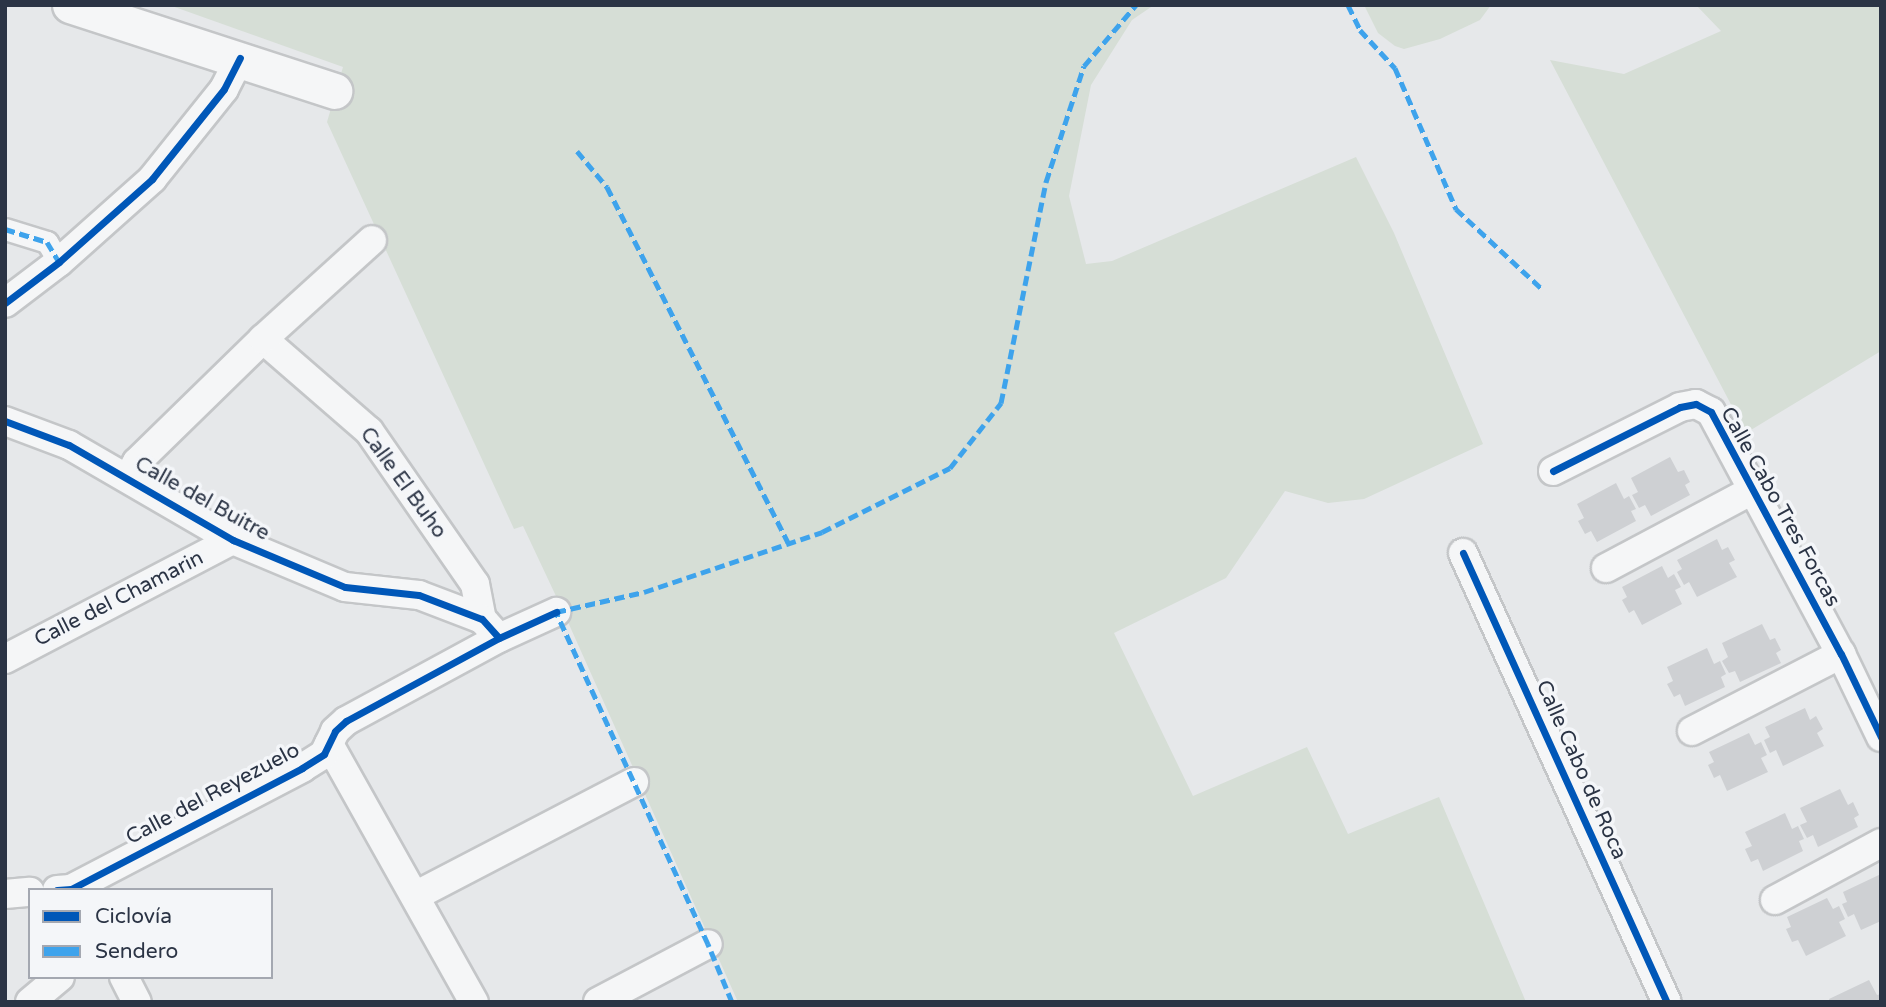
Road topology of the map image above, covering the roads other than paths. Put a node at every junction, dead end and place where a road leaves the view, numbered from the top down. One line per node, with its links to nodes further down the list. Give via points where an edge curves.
1 (70, 5): 2 (street)
2 (240, 58): 3 (street); 6 (street, via 224,89 152,179)
3 (334, 91)
4 (5, 229): 6 (street, via 47,242)
5 (372, 240): 8 (street)
6 (60, 262): 7 (street)
7 (5, 303)
8 (263, 339): 11 (street, via 137,462); 17 (street, Calle El Buho, via 369,431 475,584)
9 (5, 421): 11 (street, Calle del Buitre, via 69,445)
10 (1553, 471): 12 (street, Calle Cabo Tres Forcas, via 1679,407 1696,404 1711,412)
11 (128, 478): 13 (street, Calle del Buitre)
12 (1753, 490): 15 (street, Calle Cabo Tres Forcas); 18 (street, Calle Cabo Tres Forcas)
13 (233, 540): 17 (street, Calle del Buitre, via 345,587 419,596); 19 (street, Calle del Chamarin)
14 (1463, 553): 37 (street, Calle Cabo de Roca)
15 (1606, 568)
16 (556, 612): 17 (street, Calle del Reyezuelo)
17 (490, 629): 22 (street, Calle del Reyezuelo, via 346,721)
18 (1841, 654): 20 (street); 21 (street, Calle Cabo Tres Forcas)
19 (5, 659)
20 (1692, 731)
21 (1881, 737)
22 (329, 744): 25 (street, Calle del Reyezuelo, via 324,754 302,768); 28 (street)
23 (634, 782): 28 (street)
24 (1881, 843): 29 (street)
25 (68, 888)
26 (28, 892): 27 (street)
27 (5, 894)
28 (415, 896): 35 (street)
29 (1775, 900)
30 (708, 944): 36 (street)
31 (58, 979): 33 (street)
32 (125, 979): 34 (street)
33 (30, 1002)
34 (137, 1002)
35 (474, 1002)
36 (597, 1002)
37 (1667, 1002)

